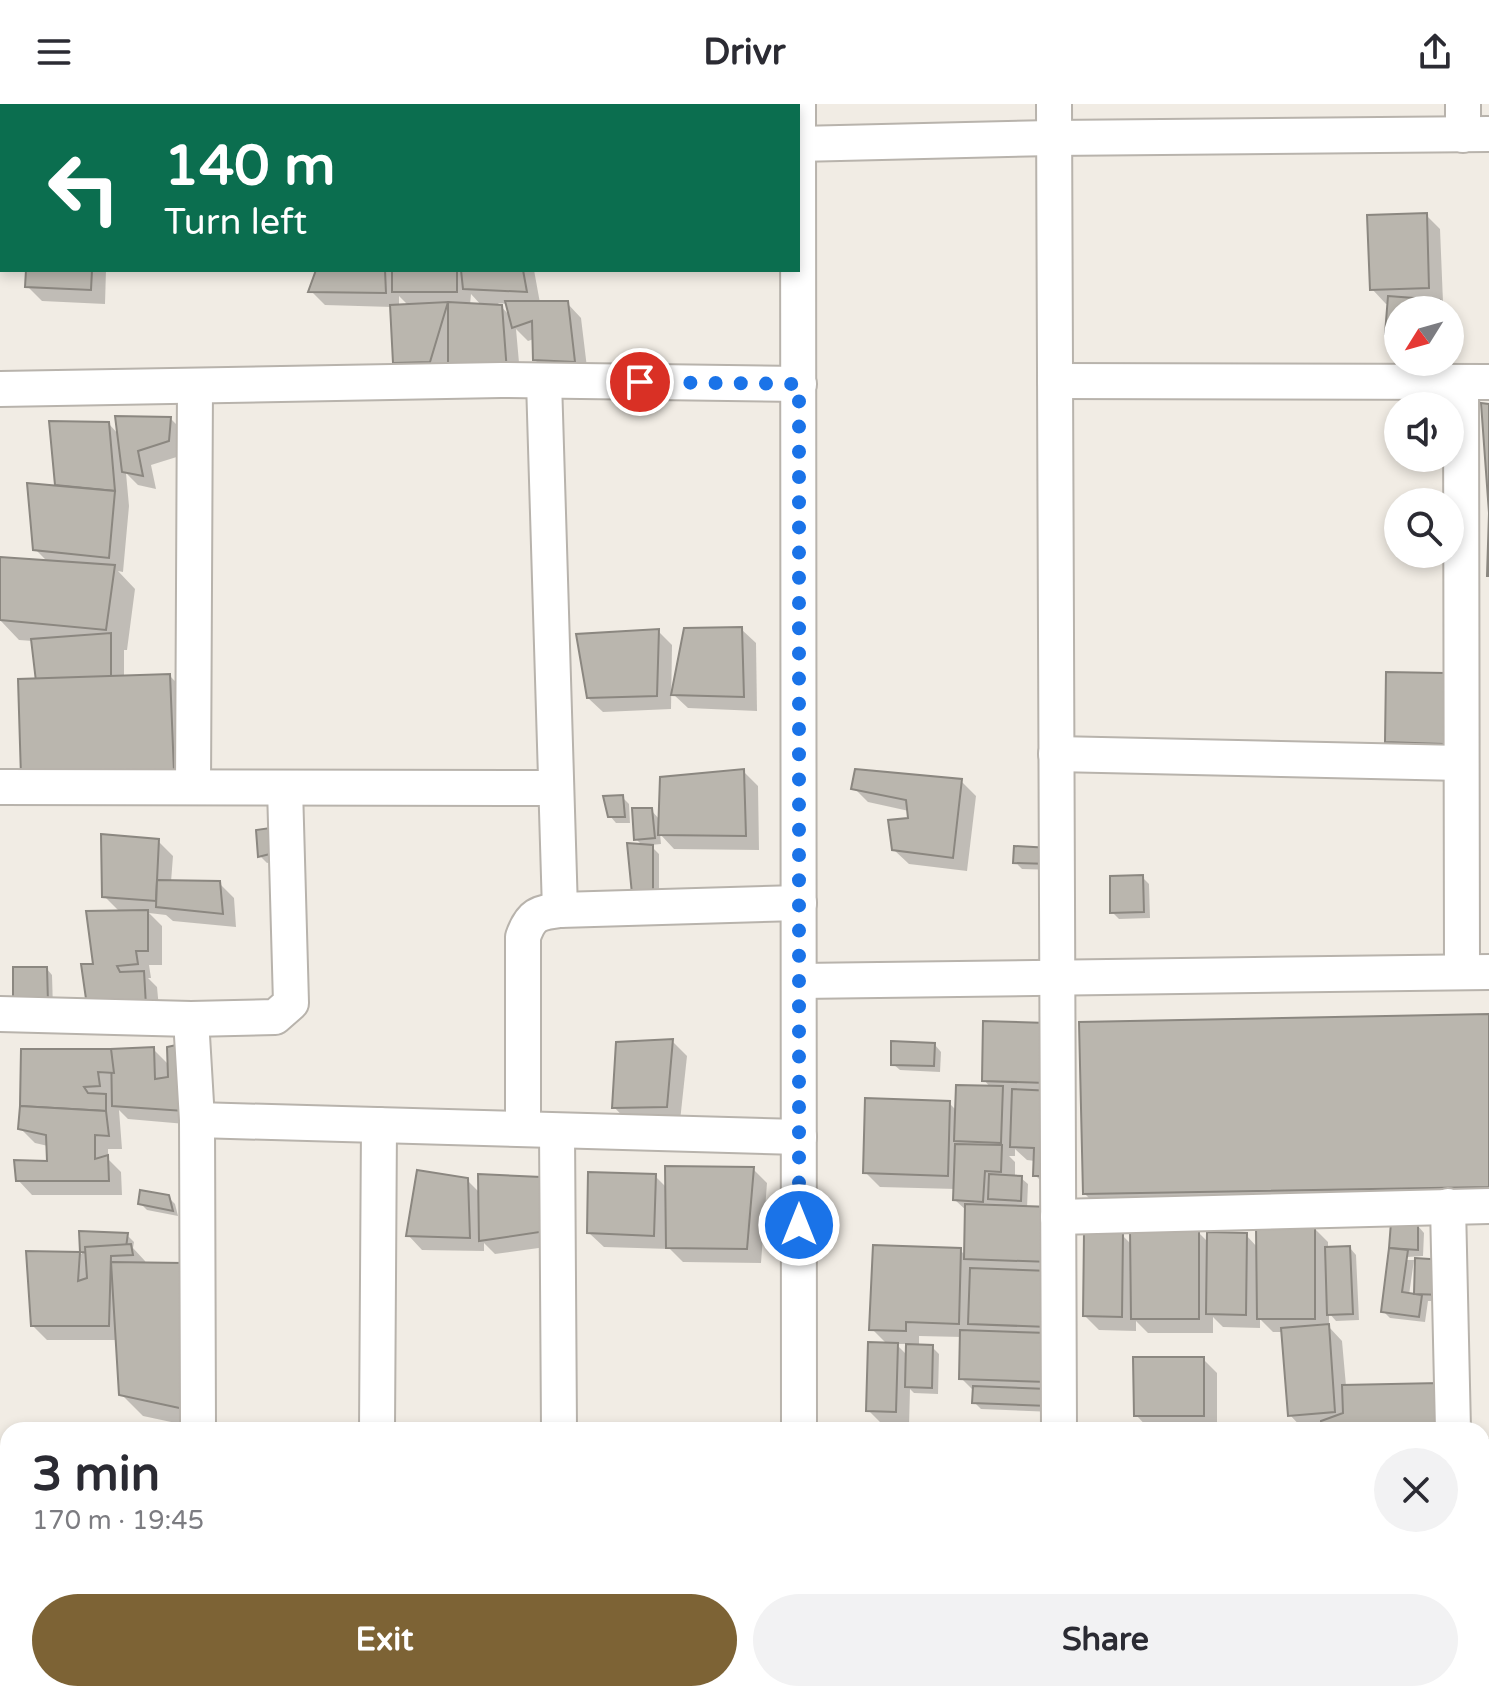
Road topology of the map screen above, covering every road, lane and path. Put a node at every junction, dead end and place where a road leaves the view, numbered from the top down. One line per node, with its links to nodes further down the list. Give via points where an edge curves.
1 (1054, 104): 3 (street)
2 (1472, 124): 3 (street)
3 (1052, 138): 4 (street); 7 (street)
4 (800, 144)
5 (799, 272): 9 (street)
6 (544, 381): 9 (street); 10 (street); 18 (street)
7 (1055, 381): 8 (street); 13 (street)
8 (1475, 382): 12 (street)
9 (799, 384): 19 (street)
10 (195, 386): 11 (street); 16 (street)
11 (0, 389)
12 (1475, 648): 14 (street)
13 (1056, 754): 14 (street); 22 (street)
14 (1461, 763): 21 (street)
15 (0, 787): 16 (street)
16 (193, 787): 17 (street)
17 (285, 788): 18 (street); 25 (street, via 291,1003 275,1017)
18 (556, 788): 20 (street)
19 (799, 903): 20 (street); 23 (street)
20 (560, 910): 28 (street, via 539,913 523,937)
21 (1476, 972): 22 (street)
22 (1056, 977): 23 (street); 32 (street)
23 (799, 981): 29 (street)
24 (0, 1014): 25 (street)
25 (191, 1019): 26 (street)
26 (197, 1120): 27 (street); 33 (street)
27 (379, 1125): 28 (street); 34 (street)
28 (540, 1130): 29 (street); 35 (street)
29 (799, 1137): 36 (street)
30 (1448, 1206): 31 (street); 32 (street); 38 (street)
31 (1489, 1206)
32 (1058, 1217): 37 (street)
33 (198, 1422)
34 (377, 1422)
35 (558, 1422)
36 (799, 1422)
37 (1059, 1422)
38 (1453, 1422)

